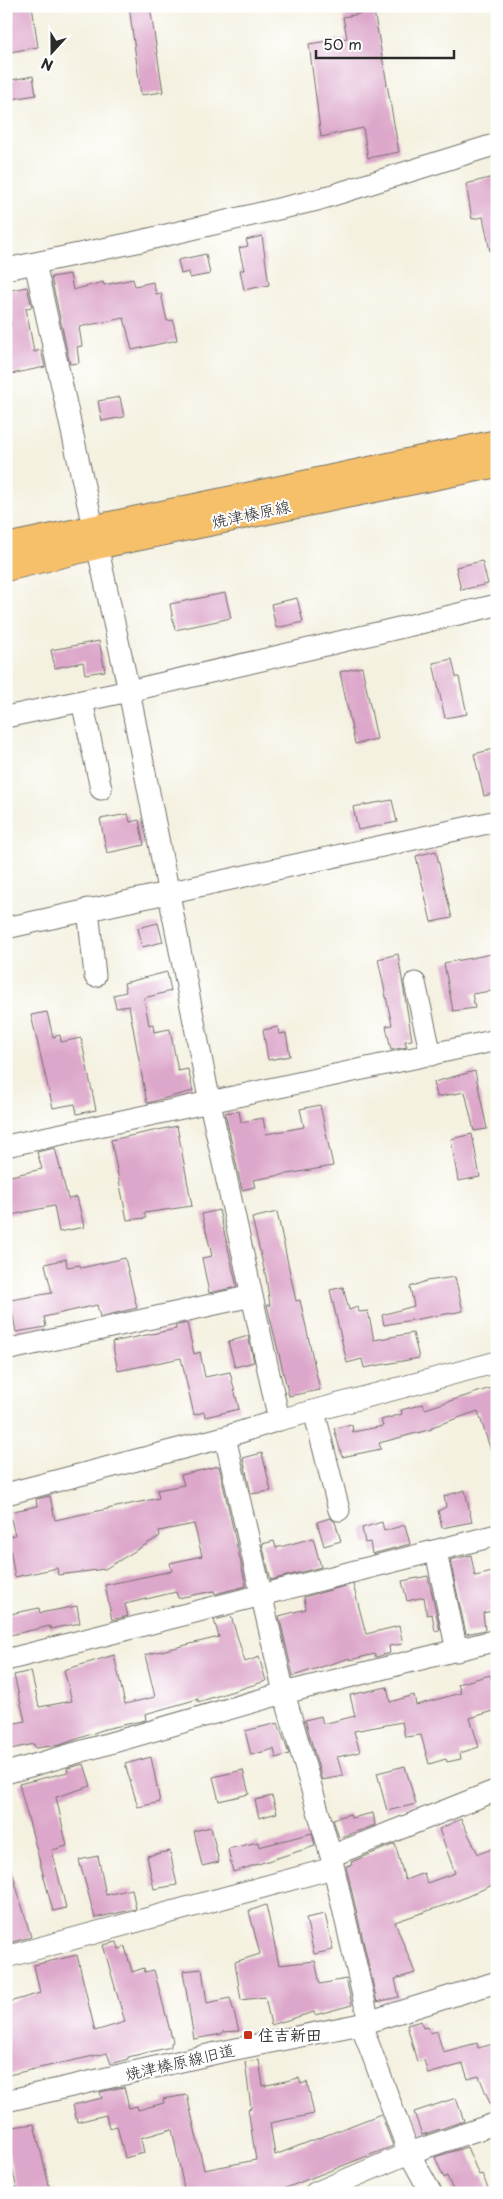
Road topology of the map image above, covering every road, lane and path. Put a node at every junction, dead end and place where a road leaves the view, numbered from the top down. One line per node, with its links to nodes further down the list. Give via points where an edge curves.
1 (497, 144): 2 (street, via 317,200)
2 (35, 263): 3 (street); 6 (street)
3 (6, 269)
4 (497, 443): 6 (main road, 焼津榛原線)
5 (497, 464): 6 (main road, 焼津榛原線)
6 (94, 536): 7 (main road, 焼津榛原線); 8 (main road, 焼津榛原線); 10 (street)
7 (6, 547)
8 (6, 568)
9 (497, 605): 10 (street)
10 (129, 691): 11 (street); 15 (street)
11 (82, 701): 12 (street); 13 (street)
12 (6, 716)
13 (101, 789)
14 (497, 821): 15 (street)
15 (169, 891): 16 (street); 22 (street)
16 (88, 909): 17 (street); 18 (street)
17 (6, 928)
18 (95, 976)
19 (415, 983): 21 (street)
20 (497, 1040): 21 (street)
21 (431, 1054): 22 (street)
22 (210, 1102): 23 (street); 24 (street)
23 (6, 1146)
24 (252, 1296): 25 (street); 28 (street)
25 (6, 1350)
26 (497, 1362): 27 (street)
27 (314, 1411): 28 (street); 31 (street)
28 (279, 1420): 29 (street)
29 (225, 1438): 30 (street); 34 (street)
30 (6, 1494)
31 (339, 1510)
32 (497, 1535): 33 (street)
33 (436, 1552): 34 (street); 36 (street)
34 (262, 1596): 37 (street); 38 (street)
35 (497, 1640): 36 (street)
36 (458, 1650): 38 (street)
37 (6, 1660)
38 (284, 1693): 39 (street); 41 (street)
39 (6, 1772)
40 (497, 1790): 41 (street)
41 (332, 1862): 42 (street); 44 (street)
42 (6, 1957)
43 (497, 1982): 44 (street, 焼津榛原線旧道)
44 (365, 2023): 45 (street, 焼津榛原線旧道); 47 (street)
45 (6, 2101)
46 (497, 2123): 47 (street)
47 (409, 2153): 48 (street); 49 (street)
48 (315, 2193)
49 (431, 2193)

